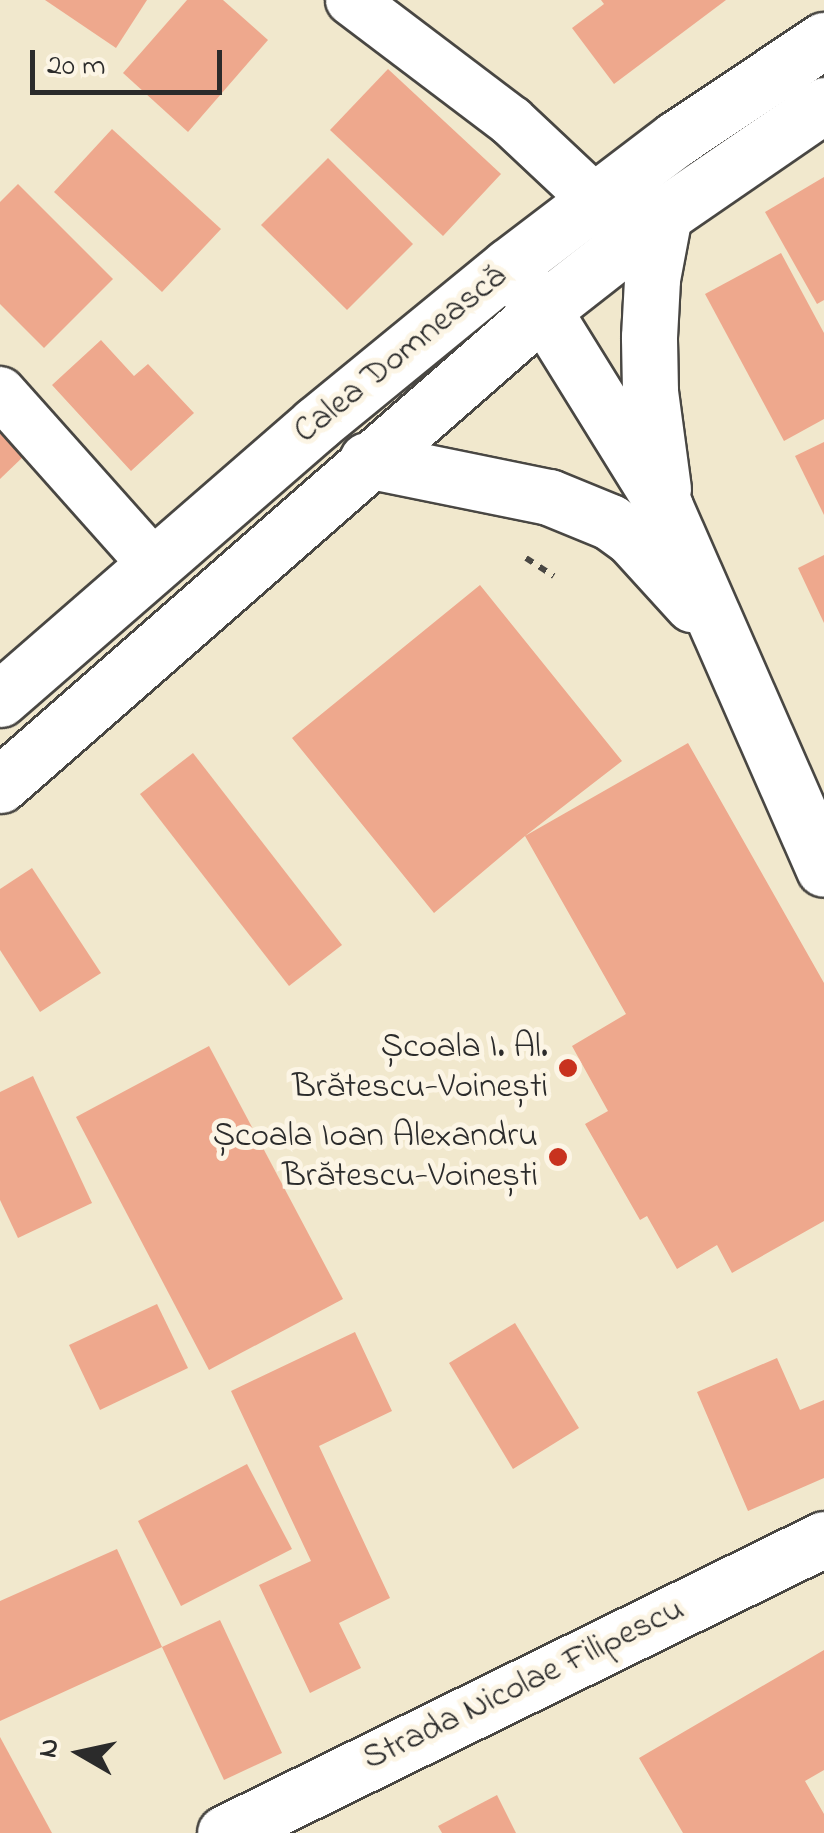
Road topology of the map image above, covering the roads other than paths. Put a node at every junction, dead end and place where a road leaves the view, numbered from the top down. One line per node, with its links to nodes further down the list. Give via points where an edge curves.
1 (351, 0): 4 (street, via 511,121)
2 (824, 40): 4 (main road, Calea Domnească)
3 (824, 105): 5 (main road)
4 (594, 199): 5 (street); 6 (main road, Calea Domnească)
5 (646, 229): 7 (main road); 10 (main road, via 652,406)
6 (509, 266): 7 (main road); 11 (main road, Calea Domnească)
7 (543, 310): 9 (main road); 10 (main road)
8 (0, 392): 11 (street)
9 (367, 460): 12 (main road, via 549,497 610,522); 14 (main road)
10 (666, 507): 12 (main road)
11 (153, 564): 13 (main road, Calea Domnească)
12 (722, 636): 15 (main road)
13 (0, 699)
14 (0, 785)
15 (824, 868)
16 (824, 1538): 17 (main road, Strada Nicolae Filipescu)
17 (225, 1833)

